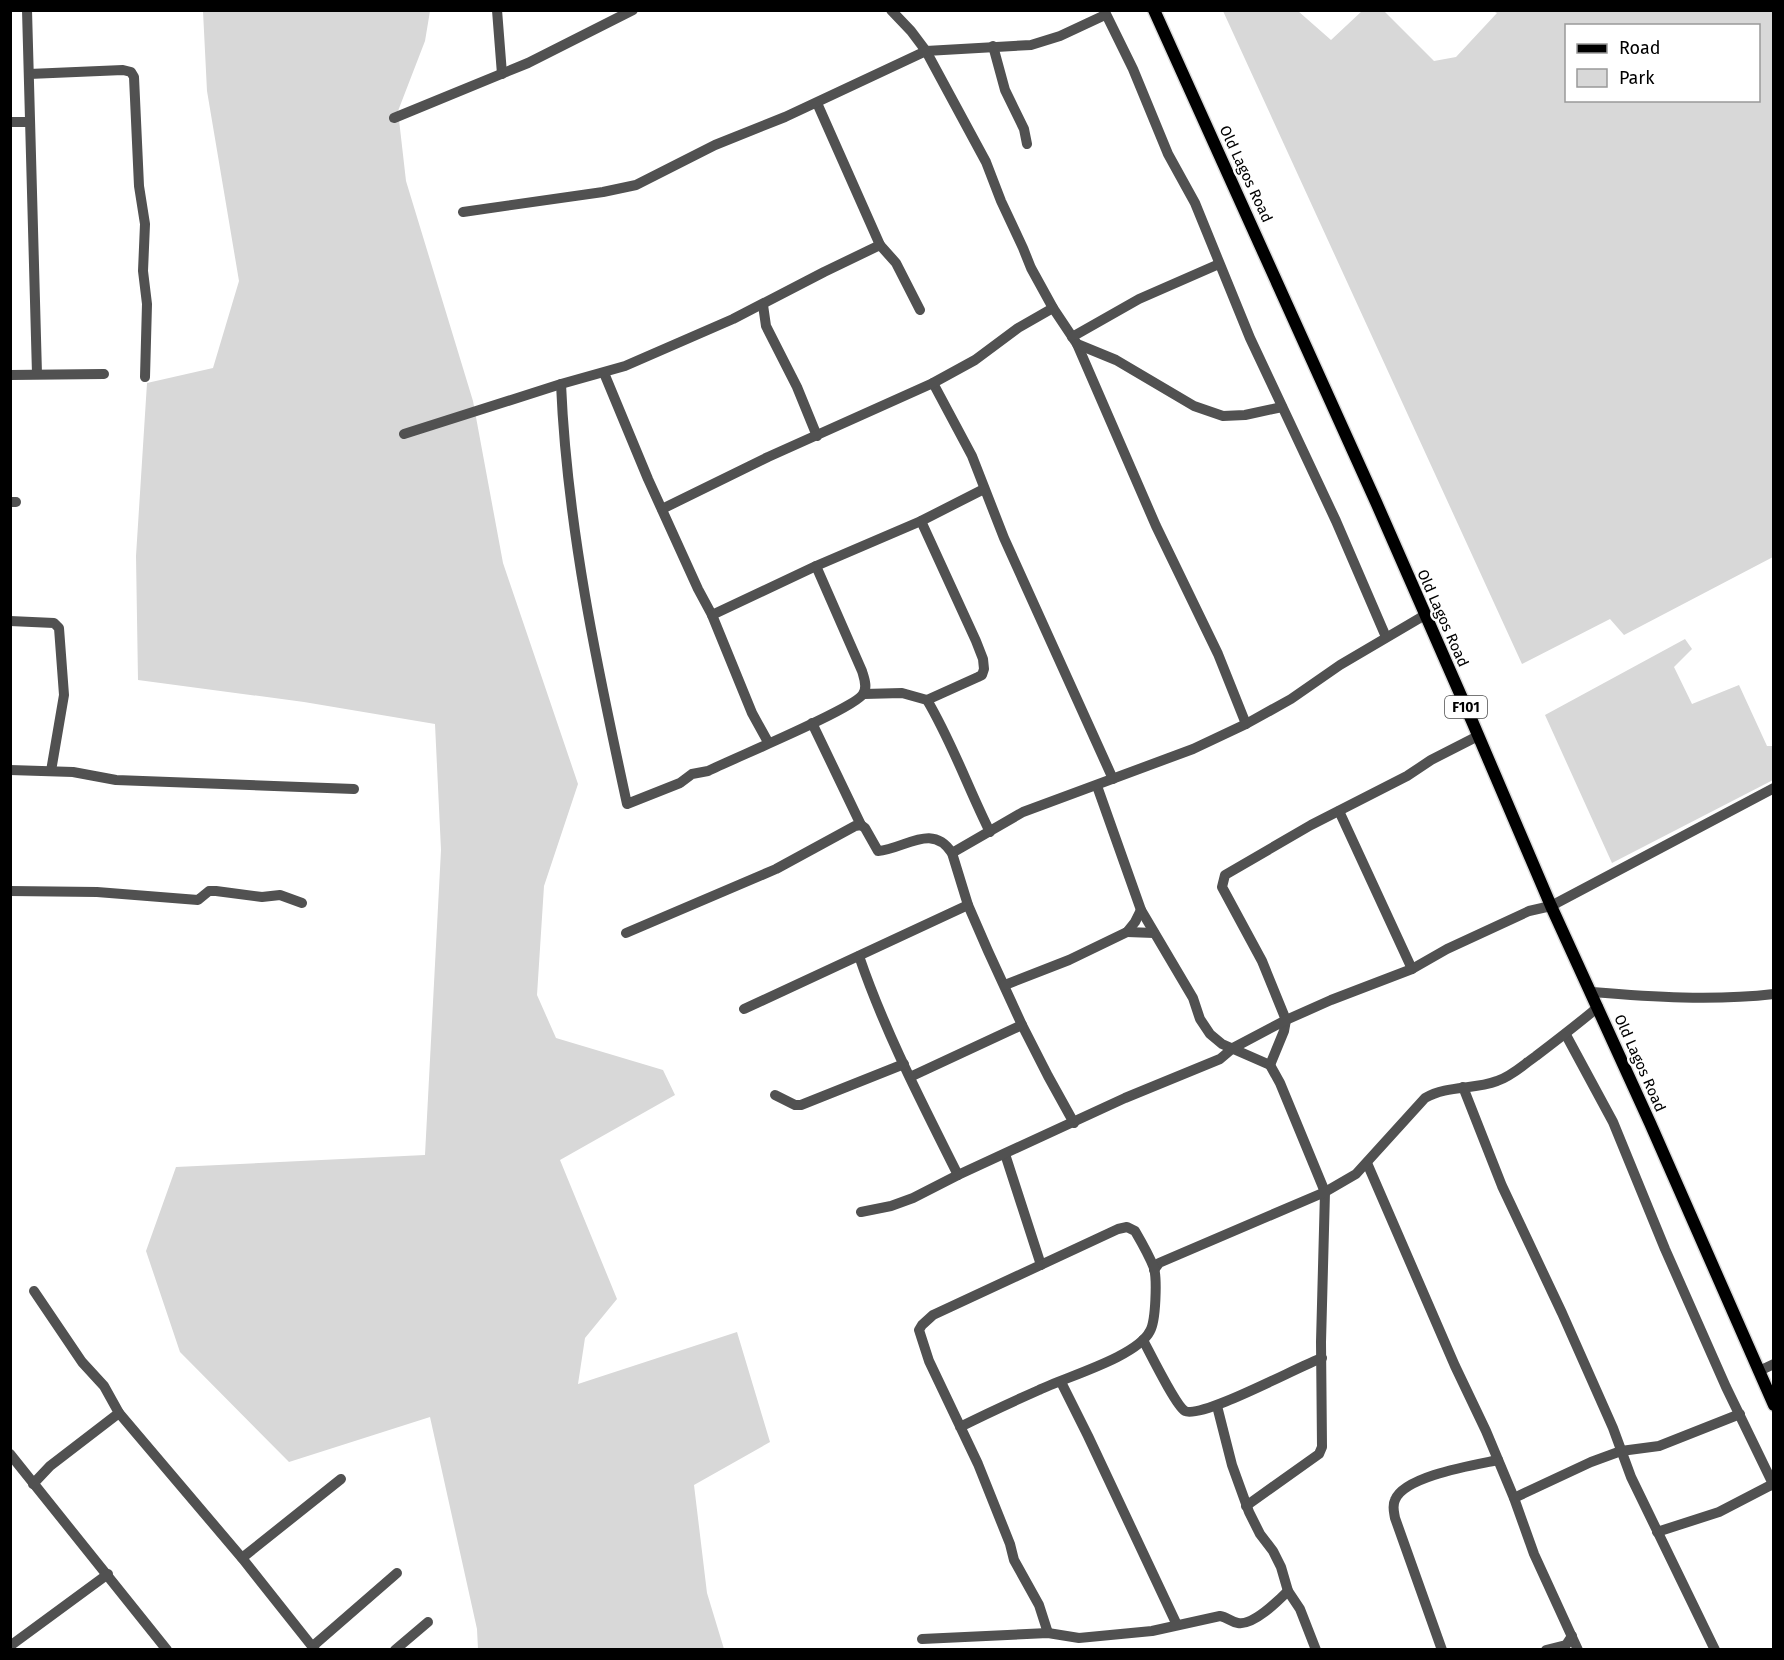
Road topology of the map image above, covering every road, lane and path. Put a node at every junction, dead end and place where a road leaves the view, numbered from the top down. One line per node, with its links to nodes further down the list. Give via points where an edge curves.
1 (27, 10): 9 (street)
2 (497, 10): 10 (street)
3 (633, 10): 10 (street)
4 (891, 10): 8 (street)
5 (1154, 10): 38 (main road, Old Lagos Road / F101)
6 (1105, 13): 7 (street, via 1060,36 1031,45); 18 (street, via 1168,154 1195,203)
7 (993, 46): 8 (street); 15 (street, via 1005,90)
8 (926, 51): 11 (street); 20 (street, via 986,162 1000,201)
9 (29, 74): 14 (street); 27 (street, via 123,70 134,77 139,186 145,225)
10 (502, 74): 12 (street)
11 (817, 103): 16 (street, via 715,145 636,185); 17 (street)
12 (394, 118)
13 (10, 122): 14 (street)
14 (30, 122): 24 (street)
15 (1027, 144)
16 (464, 212)
17 (880, 245): 19 (street); 21 (street, via 896,263)
18 (1219, 264): 22 (street, via 1139,299); 30 (street)
19 (763, 305): 23 (street); 32 (street, via 766,326)
20 (1053, 308): 22 (street); 28 (street)
21 (920, 310)
22 (1074, 341): 30 (street, via 1116,360 1194,406 1223,416); 44 (street, via 1218,654)
23 (604, 373): 29 (street); 34 (street)
24 (36, 374): 25 (street); 26 (street)
25 (104, 374)
26 (10, 375)
27 (145, 377)
28 (933, 383): 32 (street); 33 (street, via 962,435)
29 (561, 384): 31 (street); 46 (street, via 563,435 587,611 627,804)
30 (1282, 407): 40 (street)
31 (404, 434)
32 (817, 436): 34 (street)
33 (984, 489): 35 (street); 49 (street)
34 (662, 509): 37 (street)
35 (921, 521): 36 (street); 42 (street, via 976,641 984,669 982,675)
36 (816, 566): 37 (street); 41 (street, via 862,671)
37 (712, 615): 46 (street)
38 (1425, 615): 40 (street); 45 (main road, Old Lagos Road / F101)
39 (10, 621): 48 (street, via 54,623 59,628 63,695)
40 (1386, 637): 44 (street)
41 (864, 693): 42 (street, via 902,693); 43 (street, via 851,704)
42 (927, 700): 55 (street)
43 (812, 723): 46 (street); 54 (street)
44 (1246, 724): 49 (street)
45 (1478, 736): 53 (street); 60 (main road, Old Lagos Road / F101)
46 (768, 742)
47 (10, 770): 48 (street)
48 (51, 771): 52 (street, via 116,780)
49 (1113, 779): 50 (street)
50 (1097, 786): 55 (street, via 1023,812); 61 (street)
51 (1773, 788): 60 (street)
52 (354, 789)
53 (1339, 811): 66 (street); 72 (street, via 1233,870 1222,880)
54 (861, 825): 56 (street, via 878,851 934,838); 63 (street, via 776,869)
55 (990, 832): 56 (street)
56 (952, 853): 59 (street)
57 (10, 891): 58 (street, via 97,892 198,900 209,891 216,891 262,897 280,895)
58 (302, 903)
59 (968, 905): 65 (street); 67 (street)
60 (1551, 906): 66 (street, via 1506,921); 68 (main road, Old Lagos Road / F101)
61 (1141, 910): 62 (street); 64 (street)
62 (1127, 932): 64 (street); 67 (street)
63 (626, 933)
64 (1154, 933): 75 (street, via 1210,1034)
65 (859, 956): 71 (street); 76 (street)
66 (1412, 969): 72 (street)
67 (1005, 985): 73 (street)
68 (1592, 992): 69 (street, via 1706,998); 70 (main road, Old Lagos Road / F101)
69 (1773, 994)
70 (1598, 1007): 74 (street); 93 (main road, Old Lagos Road / F101)
71 (744, 1009)
72 (1286, 1020): 75 (street); 77 (street)
73 (1022, 1025): 78 (street); 81 (street)
74 (1566, 1035): 79 (street, via 1509,1076); 98 (street, via 1613,1122 1637,1185)
75 (1233, 1048): 77 (street); 81 (street, via 1196,1071)
76 (904, 1064): 78 (street); 80 (street, via 801,1105)
77 (1270, 1065): 85 (street)
78 (910, 1077): 84 (street)
79 (1463, 1087): 83 (street, via 1425,1098); 100 (street, via 1502,1186 1563,1313)
80 (775, 1095)
81 (1074, 1123): 82 (street)
82 (1005, 1154): 84 (street); 87 (street)
83 (1367, 1163): 85 (street); 102 (street)
84 (958, 1175): 86 (street, via 913,1198)
85 (1325, 1192): 88 (street, via 1160,1263); 91 (street)
86 (861, 1212)
87 (1041, 1265): 88 (street, via 1127,1227 1135,1231); 99 (street, via 948,1307 922,1325 929,1361)
88 (1154, 1270): 90 (street, via 1153,1323)
89 (34, 1291): 97 (street, via 82,1362 104,1386)
90 (1143, 1340): 94 (street); 96 (street, via 1184,1410 1192,1413)
91 (1322, 1358): 96 (street); 107 (street, via 1319,1454)
92 (1773, 1364): 93 (street)
93 (1759, 1371): 95 (main road, Old Lagos Road / F101)
94 (1060, 1382): 99 (street); 114 (street)
95 (1773, 1405)
96 (1217, 1406): 107 (street)
97 (119, 1413): 104 (street, via 50,1466); 109 (street)
98 (1740, 1414): 100 (street, via 1659,1446); 105 (street)
99 (960, 1427): 115 (street, via 1014,1560 1039,1605)
100 (1621, 1451): 106 (street); 108 (street)
101 (10, 1454): 104 (street)
102 (1498, 1460): 106 (street); 123 (street, via 1429,1476 1403,1489 1395,1499 1395,1518)
103 (341, 1479): 109 (street)
104 (33, 1484): 111 (street)
105 (1773, 1485): 108 (street, via 1719,1512)
106 (1514, 1498): 116 (street, via 1534,1554)
107 (1246, 1506): 112 (street, via 1281,1566)
108 (1657, 1532): 126 (street)
109 (242, 1558): 119 (street)
110 (397, 1573): 119 (street)
111 (108, 1574): 118 (street); 120 (street)
112 (1288, 1591): 114 (street, via 1246,1623 1220,1616); 122 (street, via 1300,1609)
113 (428, 1622): 121 (street)
114 (1177, 1625): 115 (street, via 1079,1638)
115 (1048, 1634): 117 (street)
116 (1572, 1636): 124 (street, via 1566,1645); 125 (street)
117 (922, 1639)
118 (13, 1645)
119 (314, 1648)
120 (167, 1650)
121 (395, 1650)
122 (1316, 1650)
123 (1442, 1650)
124 (1546, 1650)
125 (1578, 1650)
126 (1715, 1650)

